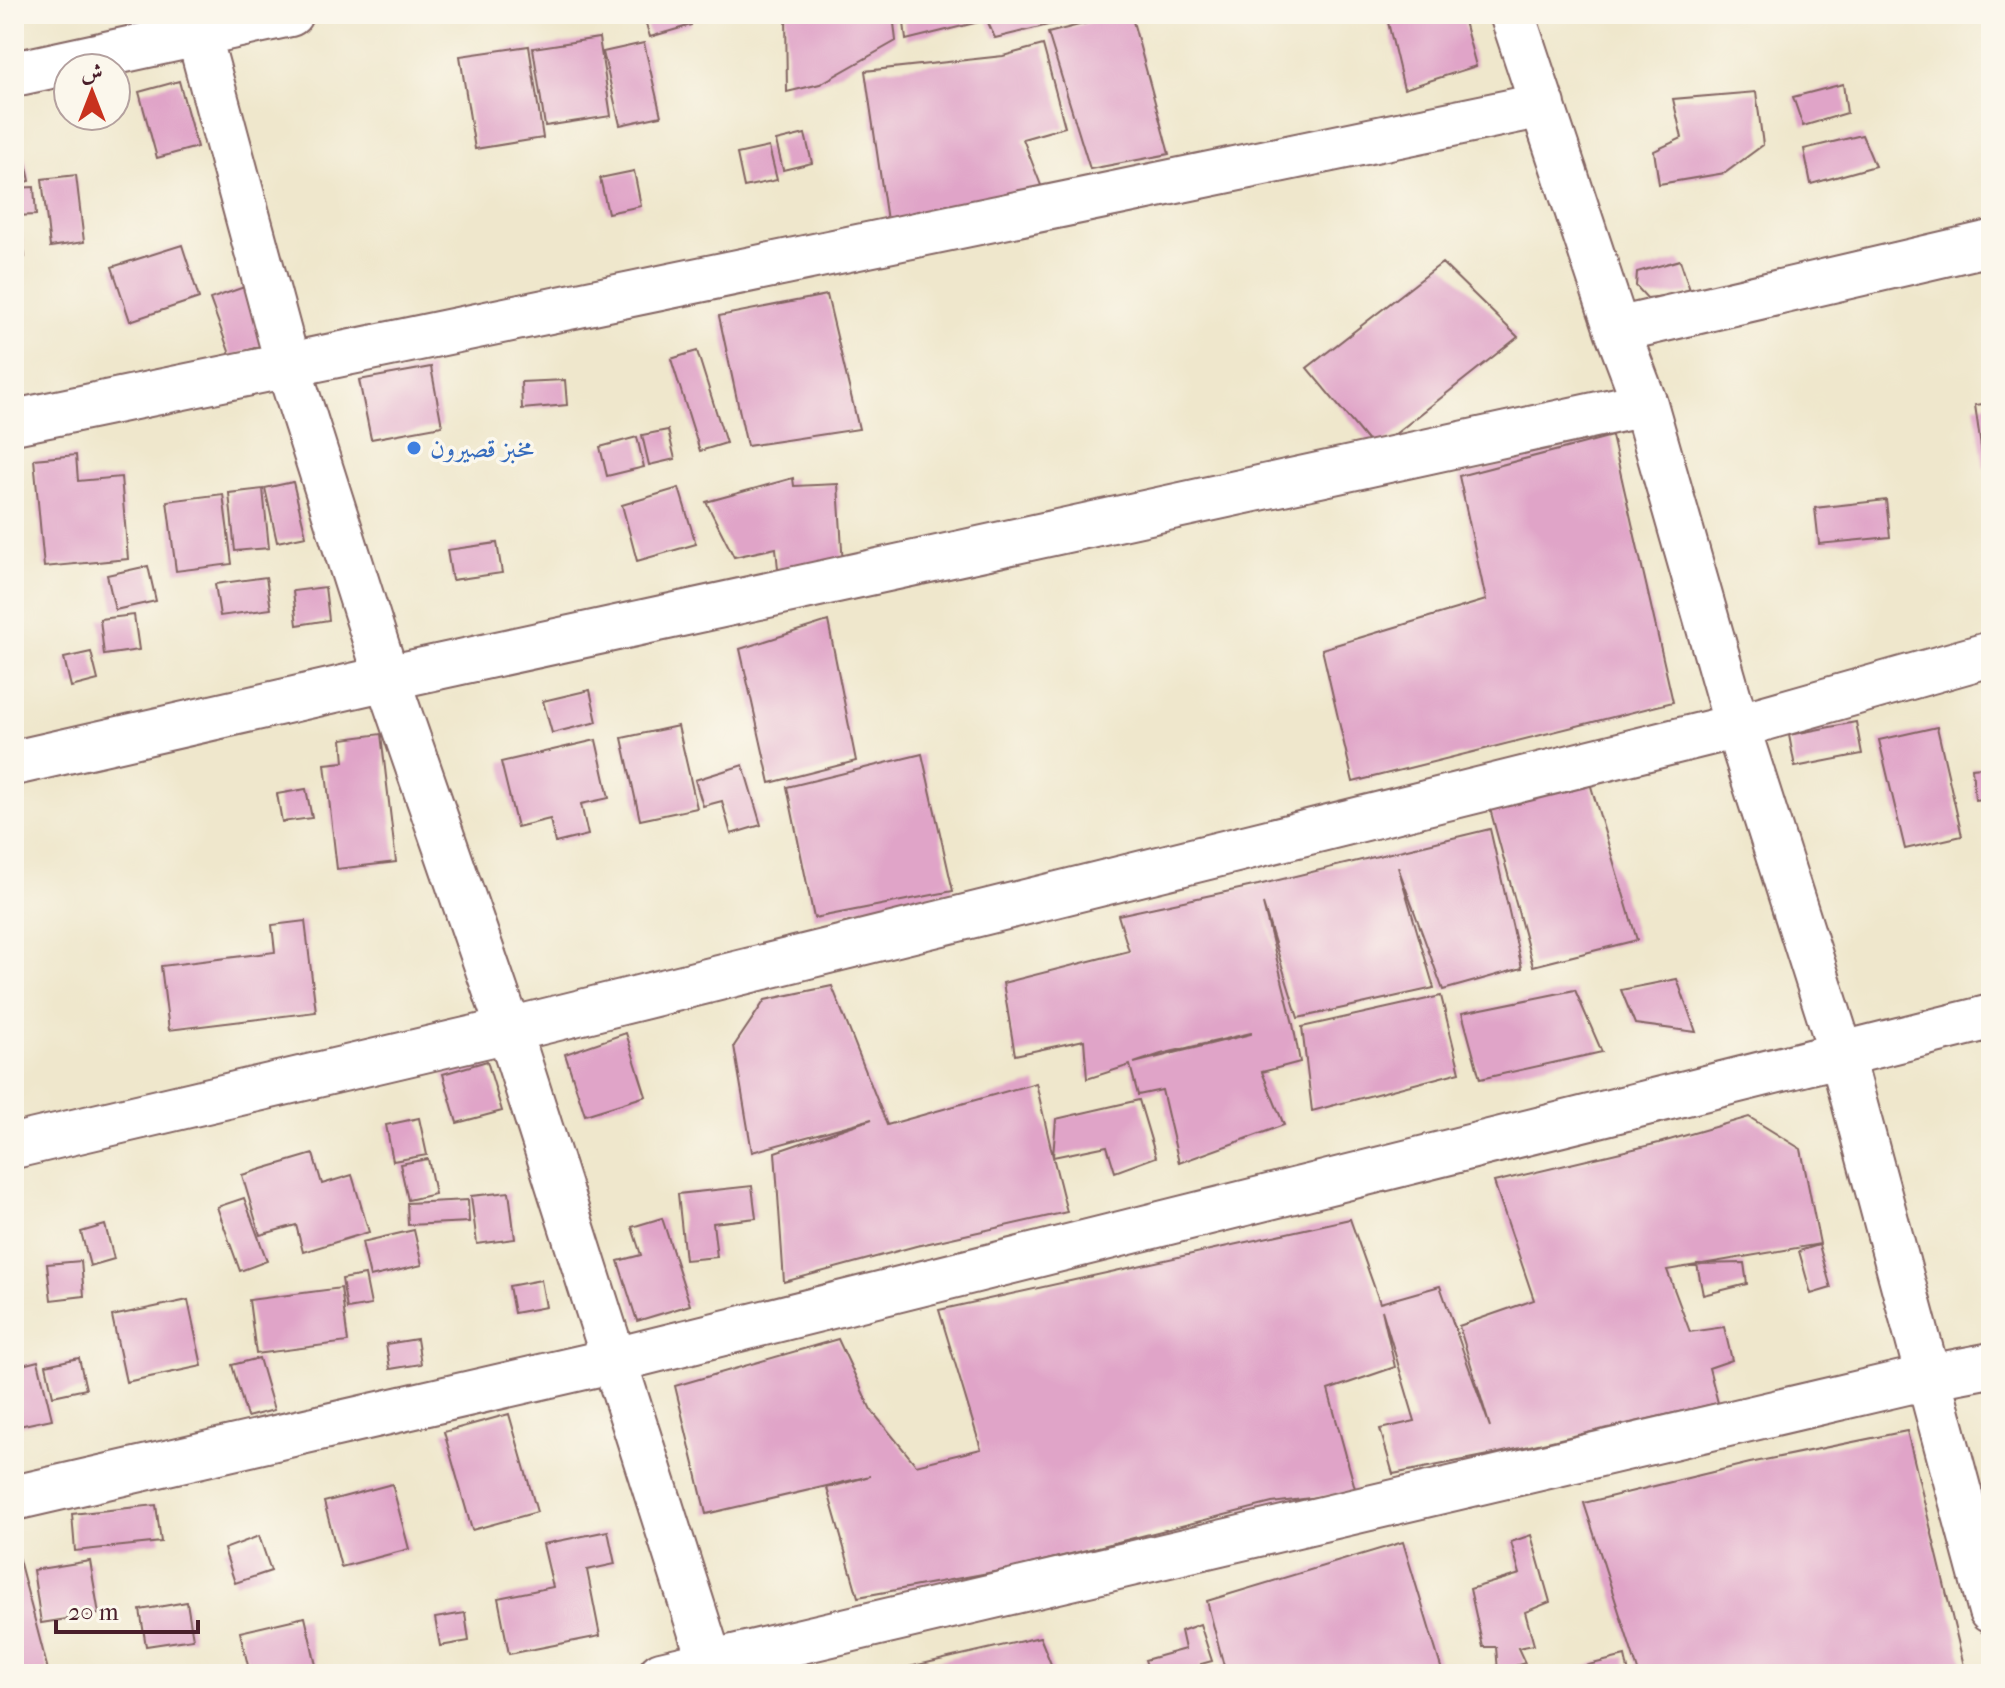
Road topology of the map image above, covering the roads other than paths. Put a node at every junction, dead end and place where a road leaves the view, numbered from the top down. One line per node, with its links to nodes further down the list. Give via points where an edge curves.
1 (290, 14): 3 (street)
2 (1512, 14): 5 (street)
3 (196, 24): 4 (street); 8 (street)
4 (14, 74)
5 (1543, 105): 7 (street); 8 (street)
6 (1991, 243): 7 (street)
7 (1617, 330): 9 (street)
8 (288, 366): 10 (street); 12 (street)
9 (1645, 404): 12 (street); 13 (street)
10 (14, 422)
11 (1991, 654): 13 (street)
12 (387, 678): 14 (street); 16 (street)
13 (1737, 726): 16 (street); 17 (street)
14 (14, 763)
15 (1991, 1017): 17 (street)
16 (509, 1030): 18 (street); 19 (street)
17 (1841, 1053): 19 (street); 21 (street)
18 (14, 1146)
19 (615, 1360): 22 (street); 24 (street)
20 (1991, 1365): 21 (street)
21 (1928, 1377): 23 (street); 24 (street)
22 (14, 1498)
23 (1991, 1611)
24 (712, 1668): 25 (street)
25 (661, 1674)

